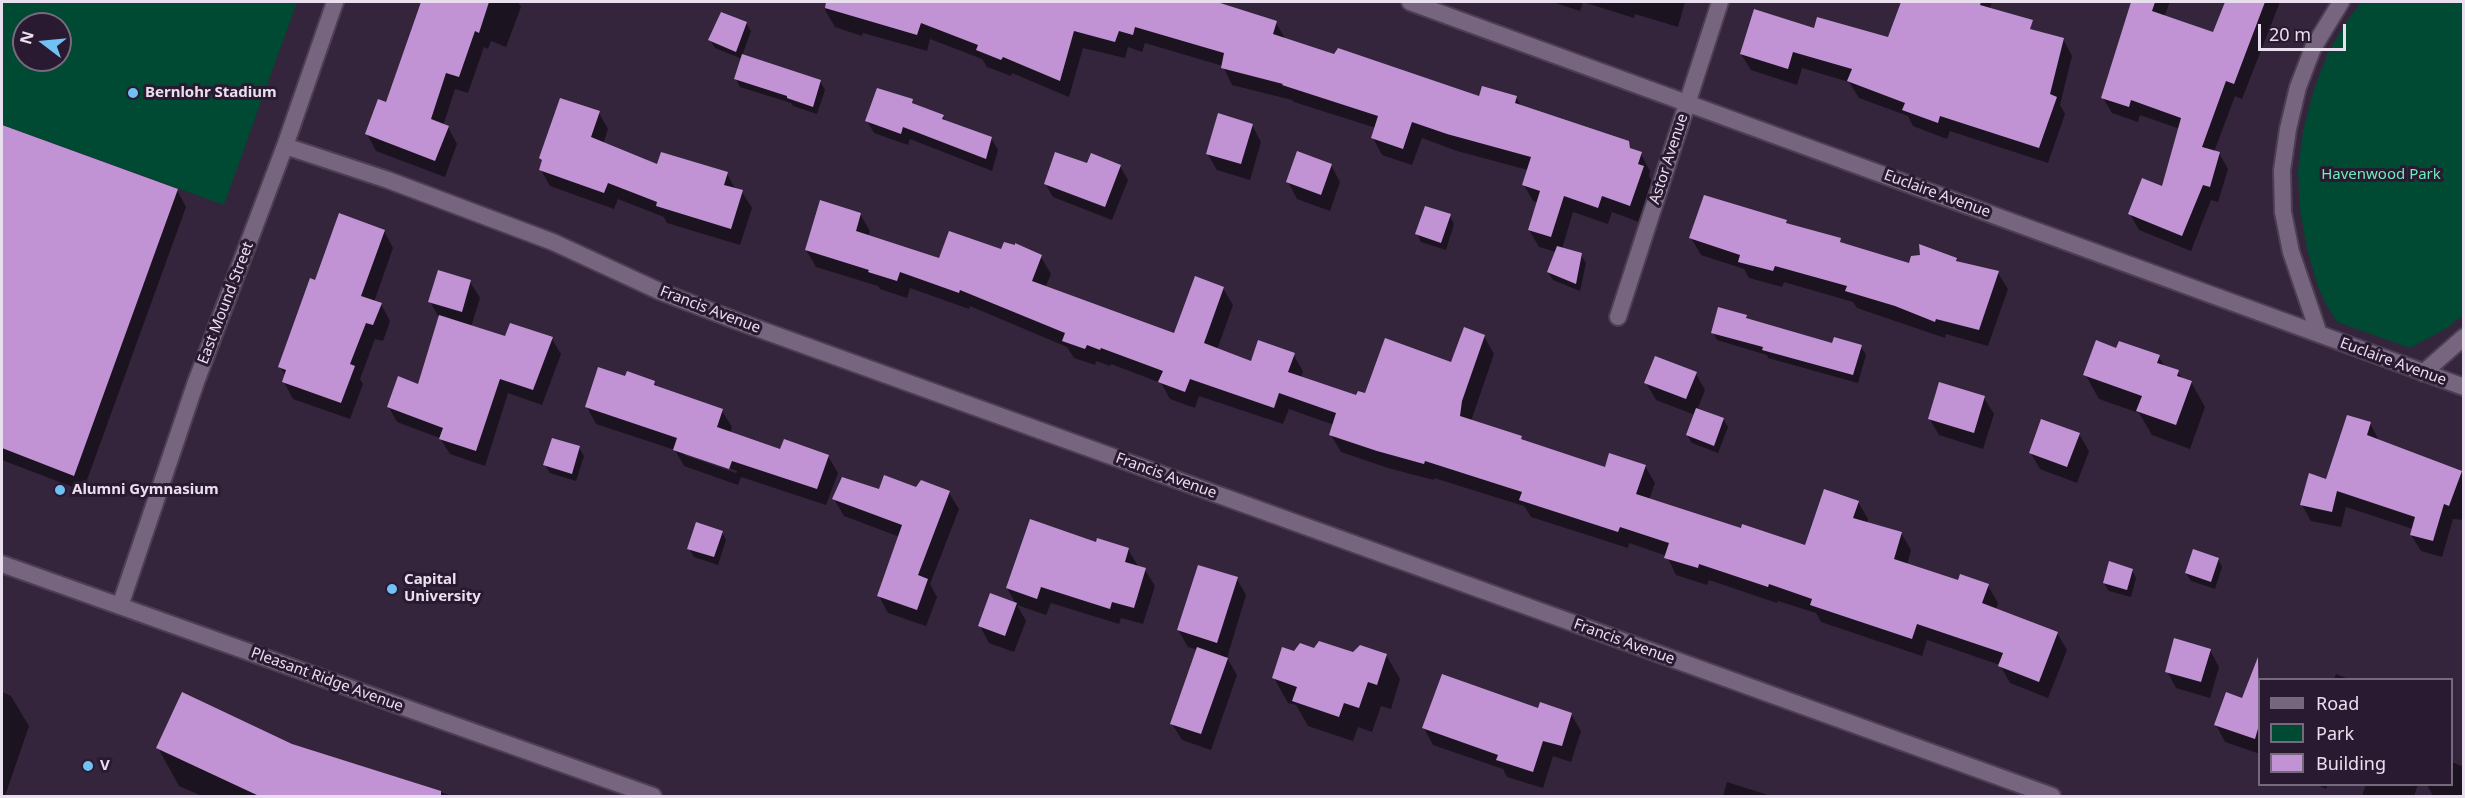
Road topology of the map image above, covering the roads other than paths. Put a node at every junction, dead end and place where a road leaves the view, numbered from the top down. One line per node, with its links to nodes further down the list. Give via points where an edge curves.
1 (335, 2): 6 (street, East Mound Street)
2 (1410, 2): 5 (street, Euclaire Avenue)
3 (1720, 2): 5 (street, Astor Avenue)
4 (2341, 2): 8 (street, via 2313,48 2298,87 2282,170 2283,212 2291,252)
5 (1687, 104): 7 (street, Astor Avenue); 8 (street, Euclaire Avenue)
6 (285, 146): 13 (street, East Mound Street, via 196,382); 15 (street, Francis Avenue, via 553,242 659,291 737,321)
7 (1618, 317)
8 (2319, 334): 10 (street, Euclaire Avenue)
9 (2463, 337): 10 (street)
10 (2423, 373): 11 (street, Euclaire Avenue)
11 (2463, 387)
12 (2, 564): 13 (street, Pleasant Ridge Avenue)
13 (120, 606): 14 (street, Pleasant Ridge Avenue)
14 (653, 796)
15 (2052, 796)

